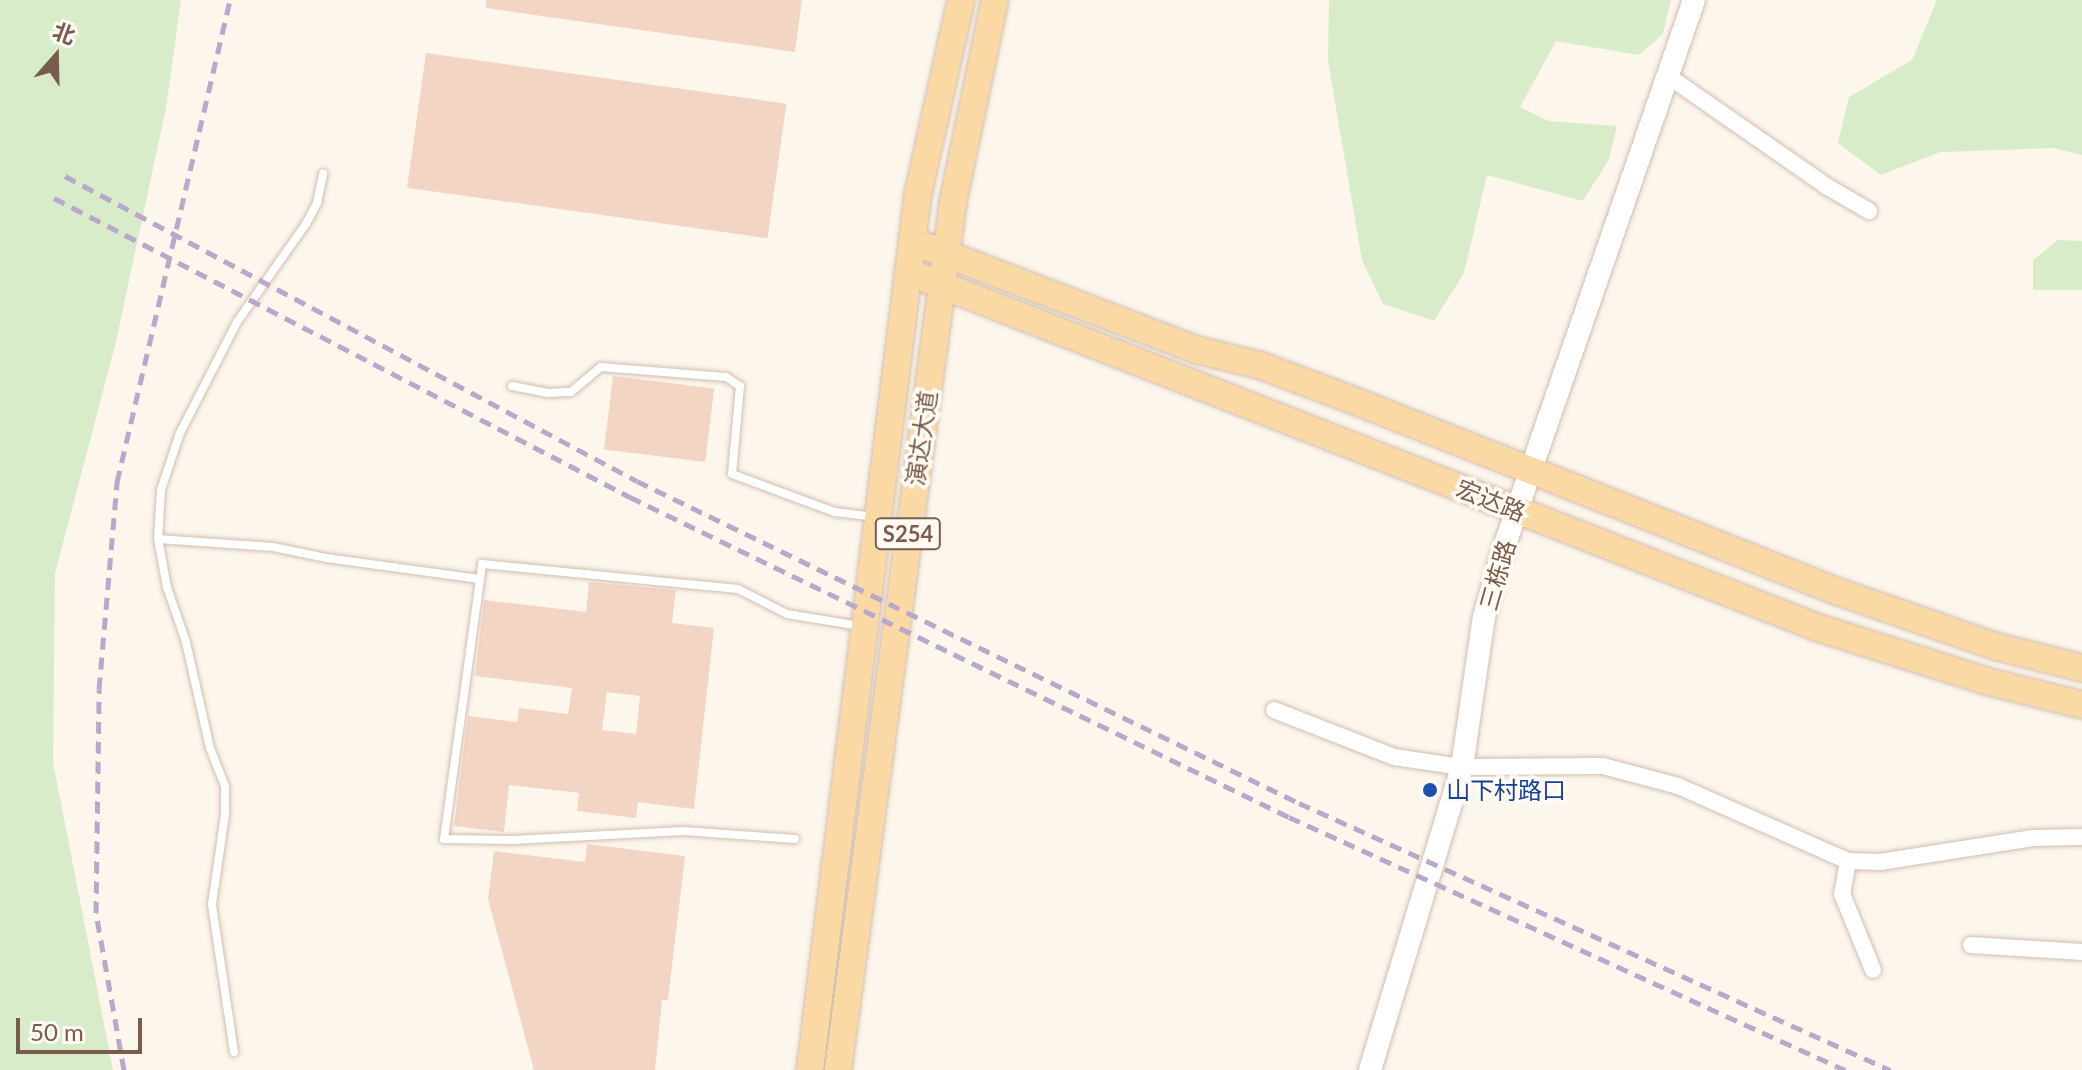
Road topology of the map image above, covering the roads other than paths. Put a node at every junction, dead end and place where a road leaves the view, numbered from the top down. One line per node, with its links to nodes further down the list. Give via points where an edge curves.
1 (961, 0): 7 (main road, 演达大道 / S254)
2 (995, 0): 8 (main road, 演达大道 / S254)
3 (1694, 0): 4 (main road, 三栋路)
4 (1668, 76): 6 (street); 12 (main road, 三栋路)
5 (323, 174): 15 (lane, via 306,224 237,322 180,433 161,490)
6 (1869, 211)
7 (912, 241): 8 (main road, 宏达路); 9 (main road, 演达大道 / S254)
8 (946, 253): 10 (main road, 演达大道 / S254); 12 (main road, 宏达路, via 1197,350 1272,370)
9 (908, 272): 10 (main road, 宏达路); 14 (main road, 演达大道 / S254)
10 (942, 284): 13 (main road, 宏达路); 30 (main road, 演达大道 / S254)
11 (512, 386): 14 (lane, via 571,392 601,367 726,377 740,386 732,474 835,512)
12 (1529, 472): 13 (main road, 三栋路); 18 (main road, 宏达路, via 1836,591 1998,647)
13 (1517, 510): 19 (main road, 宏达路, via 1816,627); 21 (main road, 三栋路, via 1484,617)
14 (877, 518): 17 (main road, 演达大道 / S254)
15 (158, 539): 16 (lane, via 273,547); 28 (lane, via 210,748 225,786 212,904)
16 (480, 579): 17 (lane, via 482,564 738,589 787,614); 23 (lane, via 444,839 683,831)
17 (864, 627): 29 (main road, 演达大道 / S254)
18 (2082, 668)
19 (2082, 705)
20 (1274, 710): 21 (street, via 1394,757)
21 (1462, 767): 24 (street, via 1603,766 1678,786); 31 (main road, 三栋路)
22 (2082, 837): 24 (street, via 2033,838 1880,862)
23 (795, 839)
24 (1848, 861): 27 (street, via 1842,894)
25 (1971, 945): 26 (street)
26 (2082, 952)
27 (1873, 970)
28 (234, 1052)
29 (810, 1070)
30 (838, 1070)
31 (1370, 1070)

